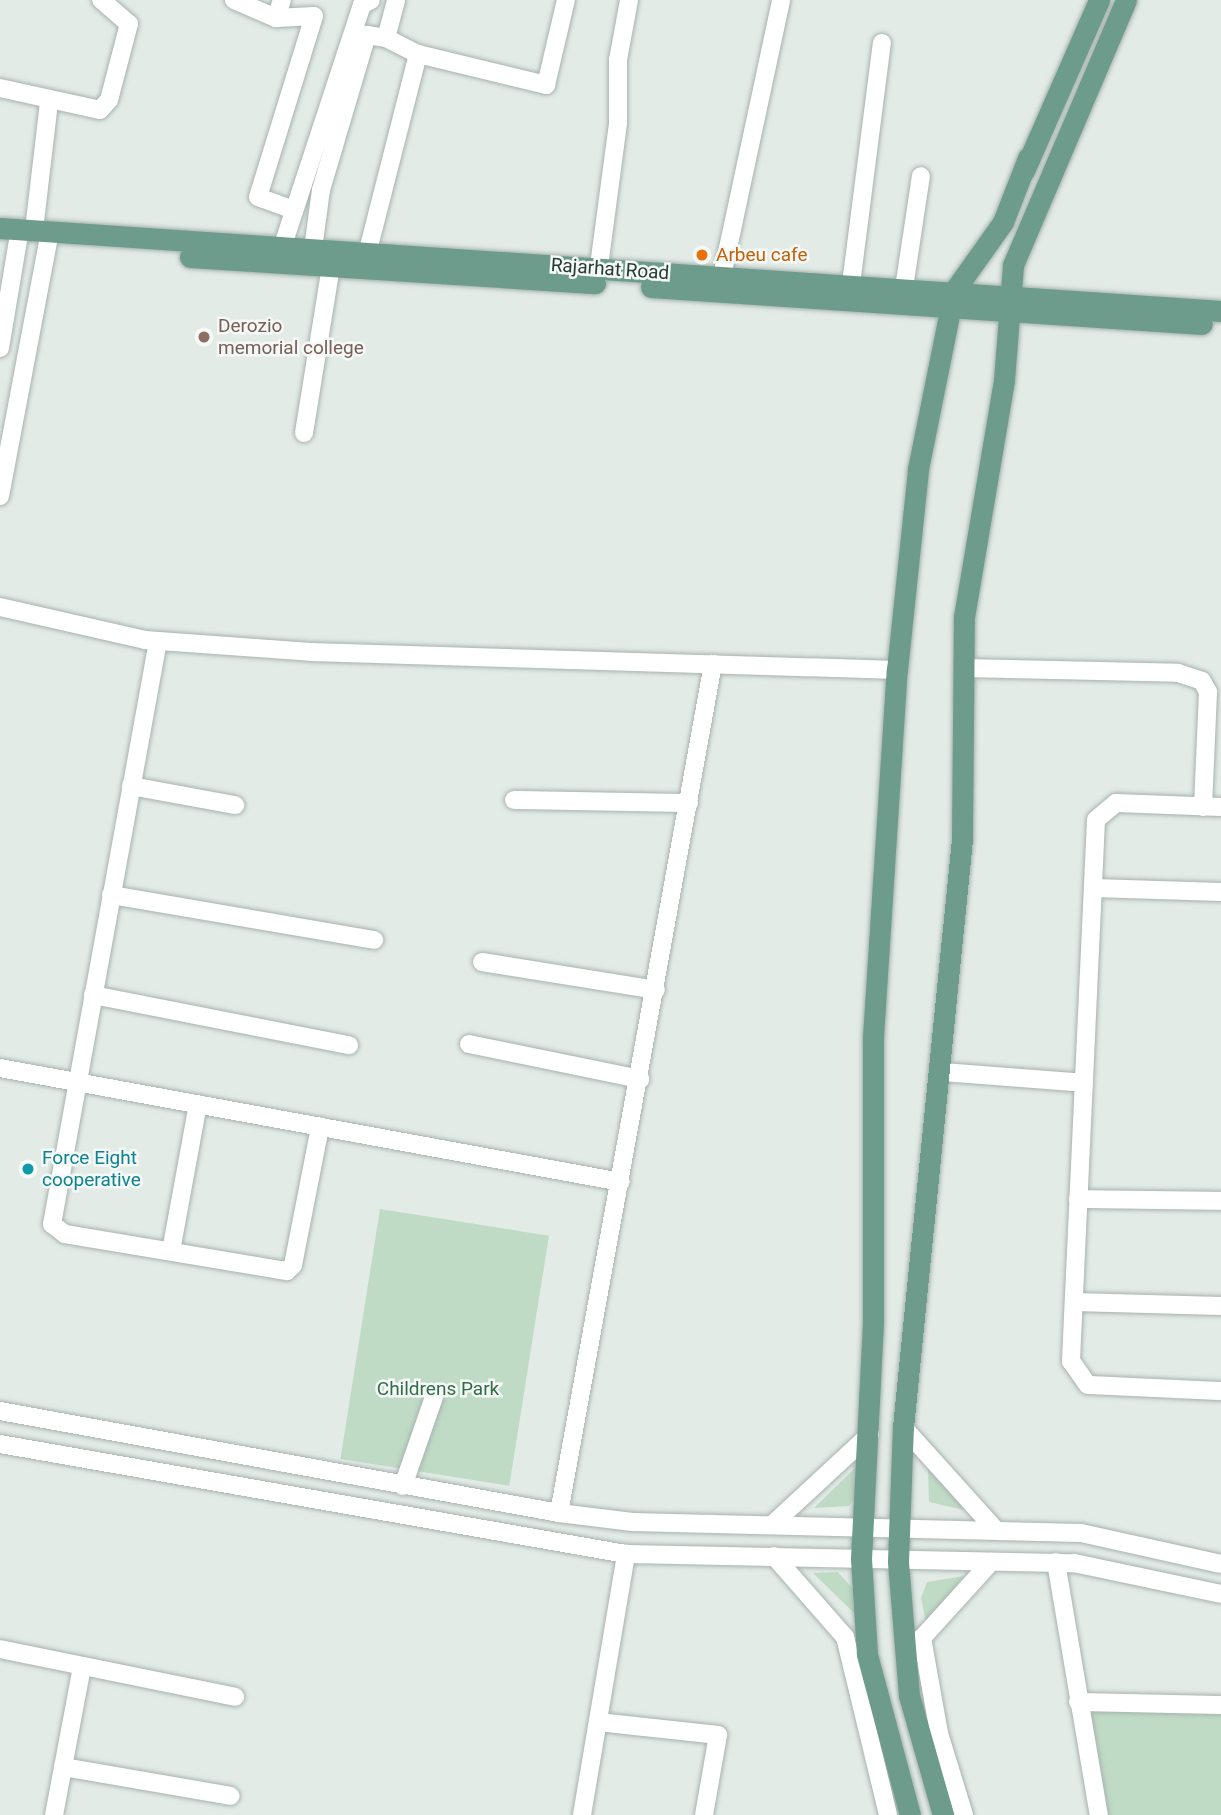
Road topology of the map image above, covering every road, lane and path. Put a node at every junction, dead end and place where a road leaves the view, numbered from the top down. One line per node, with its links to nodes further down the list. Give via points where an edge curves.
1 (101, 0): 16 (street, via 129,24 108,100 100,110)
2 (234, 0): 11 (street)
3 (282, 0): 11 (street)
4 (371, 0): 18 (street, via 362,5)
5 (396, 0): 12 (street)
6 (566, 0): 14 (street, via 546,85)
7 (629, 0): 25 (street, via 618,60 618,123)
8 (781, 0): 26 (street)
9 (1099, 0): 29 (main road, via 1028,158 1003,238)
10 (1126, 0): 30 (main road, via 1013,265)
11 (276, 18): 18 (street, via 314,16 258,197)
12 (386, 38): 14 (street); 21 (street, via 366,35 321,190)
13 (882, 43): 27 (street)
14 (418, 54): 22 (street)
15 (0, 88): 16 (street)
16 (49, 103): 19 (street)
17 (922, 176): 28 (street)
18 (293, 210): 20 (street)
19 (24, 235): 20 (main road, Rajarhat Road); 23 (main road, Rajarhat Road); 33 (street); 35 (street)
20 (282, 248): 21 (main road, Rajarhat Road)
21 (313, 249): 22 (main road, Rajarhat Road)
22 (372, 249): 24 (street); 25 (main road, Rajarhat Road)
23 (331, 267): 24 (main road, Rajarhat Road); 34 (street)
24 (361, 269): 25 (main road, Rajarhat Road)
25 (598, 276): 26 (main road, Rajarhat Road); 29 (main road, Rajarhat Road)
26 (722, 276): 27 (main road, Rajarhat Road)
27 (850, 284): 28 (main road, Rajarhat Road)
28 (904, 288): 29 (main road, Rajarhat Road)
29 (952, 299): 30 (main road, Rajarhat Road); 40 (main road, via 918,469)
30 (1012, 304): 31 (main road, Rajarhat Road); 32 (main road, Rajarhat Road); 39 (main road, via 976,514)
31 (1221, 311)
32 (1221, 325)
33 (0, 348)
34 (304, 433)
35 (0, 496)
36 (0, 607): 37 (street)
37 (158, 641): 38 (street); 41 (street)
38 (713, 663): 40 (street); 43 (street)
39 (964, 668): 45 (street, via 1178,673 1202,681 1208,692); 57 (main road, via 962,839)
40 (897, 670): 73 (main road, via 873,1037)
41 (131, 786): 44 (street); 49 (street)
42 (514, 800): 43 (street)
43 (689, 803): 52 (street)
44 (235, 805)
45 (1203, 807): 46 (street); 47 (street, via 1116,803 1103,808 1096,820)
46 (1221, 807)
47 (1094, 888): 48 (street); 60 (street)
48 (1221, 892)
49 (111, 895): 50 (street); 53 (street)
50 (374, 940)
51 (482, 962): 52 (street)
52 (656, 990): 58 (street)
53 (93, 995): 55 (street); 59 (street)
54 (469, 1044): 58 (street)
55 (349, 1045)
56 (0, 1068): 59 (street)
57 (942, 1072): 60 (street); 72 (main road)
58 (640, 1079): 63 (street)
59 (77, 1082): 61 (street); 66 (street, via 52,1224 65,1234)
60 (1084, 1083): 64 (street)
61 (198, 1104): 62 (street); 66 (street)
62 (320, 1127): 63 (street); 66 (street, via 293,1265 287,1271)
63 (621, 1182): 76 (street)
64 (1078, 1199): 65 (street); 67 (street)
65 (1221, 1200)
66 (171, 1251)
67 (1074, 1302): 68 (street); 69 (street, via 1073,1370 1088,1385)
68 (1221, 1306)
69 (1221, 1391)
70 (434, 1397): 75 (street)
71 (0, 1412): 75 (street)
72 (903, 1427): 79 (main road); 80 (street)
73 (870, 1434): 77 (street); 78 (main road)
74 (0, 1444): 81 (street)
75 (403, 1486): 76 (street)
76 (559, 1513): 77 (street, via 632,1522)
77 (774, 1523): 78 (street)
78 (865, 1525): 79 (street); 83 (main road)
79 (899, 1526): 80 (street); 84 (main road)
80 (995, 1529): 87 (street, via 1098,1534)
81 (626, 1554): 82 (street); 94 (street)
82 (774, 1556): 83 (street); 100 (street, via 845,1637)
83 (861, 1559): 84 (street); 101 (main road, via 867,1654)
84 (898, 1561): 85 (street); 102 (main road, via 909,1696)
85 (991, 1562): 86 (street); 103 (street, via 922,1638 939,1733)
86 (1056, 1562): 88 (street, via 1097,1565); 92 (street)
87 (1221, 1564)
88 (1221, 1594)
89 (0, 1649): 90 (street)
90 (82, 1667): 91 (street); 95 (street)
91 (235, 1697)
92 (1078, 1702): 93 (street); 104 (street)
93 (1221, 1704)
94 (598, 1723): 98 (street); 99 (street, via 718,1735)
95 (63, 1768): 96 (street); 97 (street)
96 (231, 1796)
97 (54, 1815)
98 (582, 1815)
99 (704, 1815)
100 (888, 1815)
101 (911, 1815)
102 (943, 1815)
103 (964, 1815)
104 (1099, 1815)

